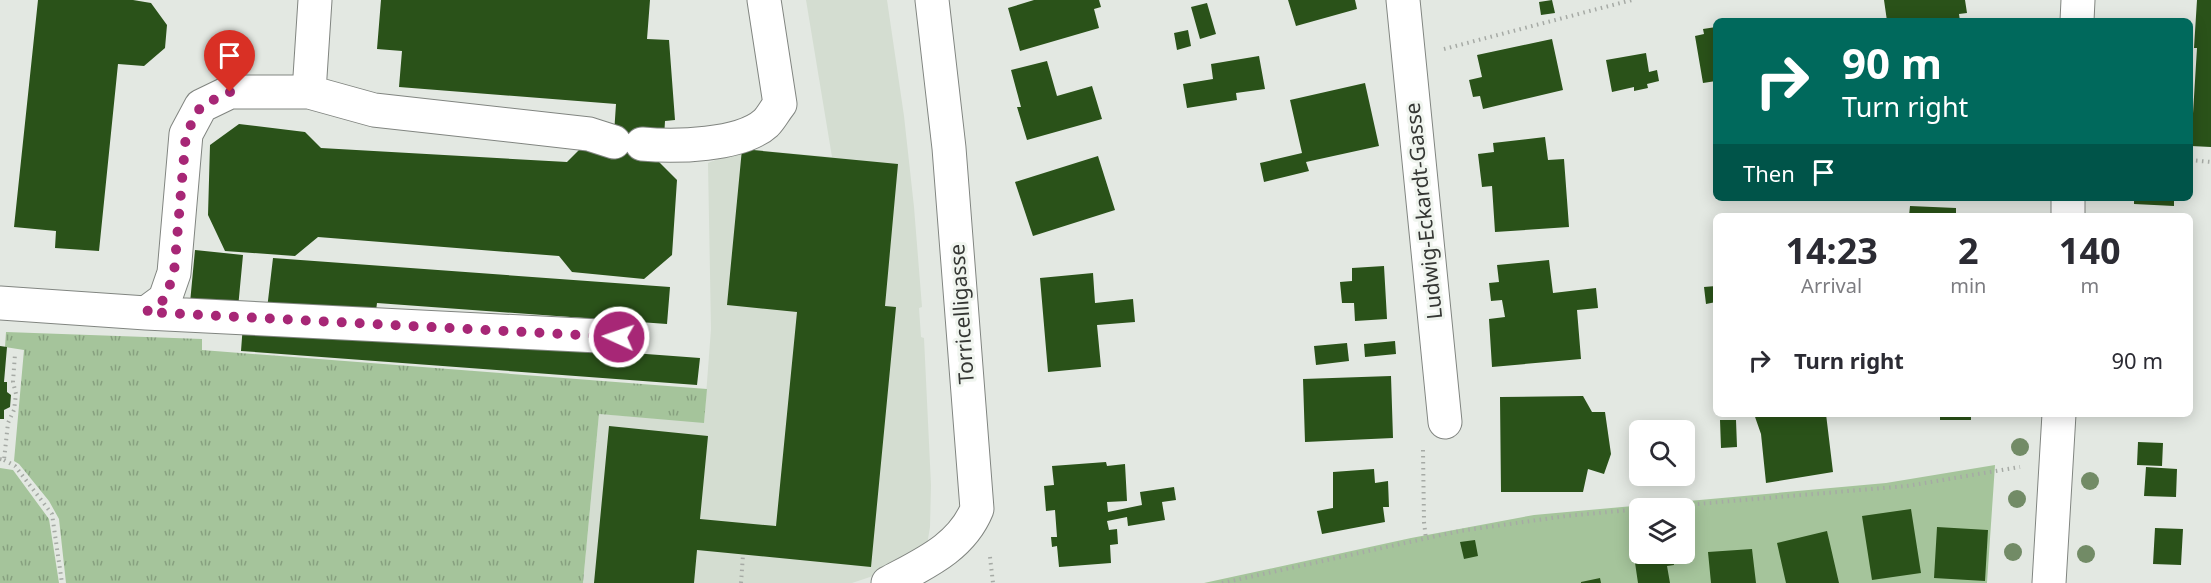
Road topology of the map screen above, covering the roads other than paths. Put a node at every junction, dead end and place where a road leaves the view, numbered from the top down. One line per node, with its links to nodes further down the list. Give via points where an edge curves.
1 (315, 0): 7 (street)
2 (764, 0): 7 (street, via 780,104 765,124 741,136 668,147 628,143 589,134 374,110)
3 (932, 0): 13 (street, Torricelligasse, via 949,147 977,509 971,523 939,556)
4 (1403, 0): 12 (street, Ludwig-Eckardt-Gasse)
5 (2078, 0): 6 (street)
6 (2077, 18)
7 (309, 92): 9 (street, via 230,92 201,106 186,134 174,273 165,299)
8 (0, 303): 9 (street)
9 (146, 312): 10 (street)
10 (619, 337)
11 (2059, 417): 14 (street)
12 (1445, 422)
13 (888, 583)
14 (2049, 583)

